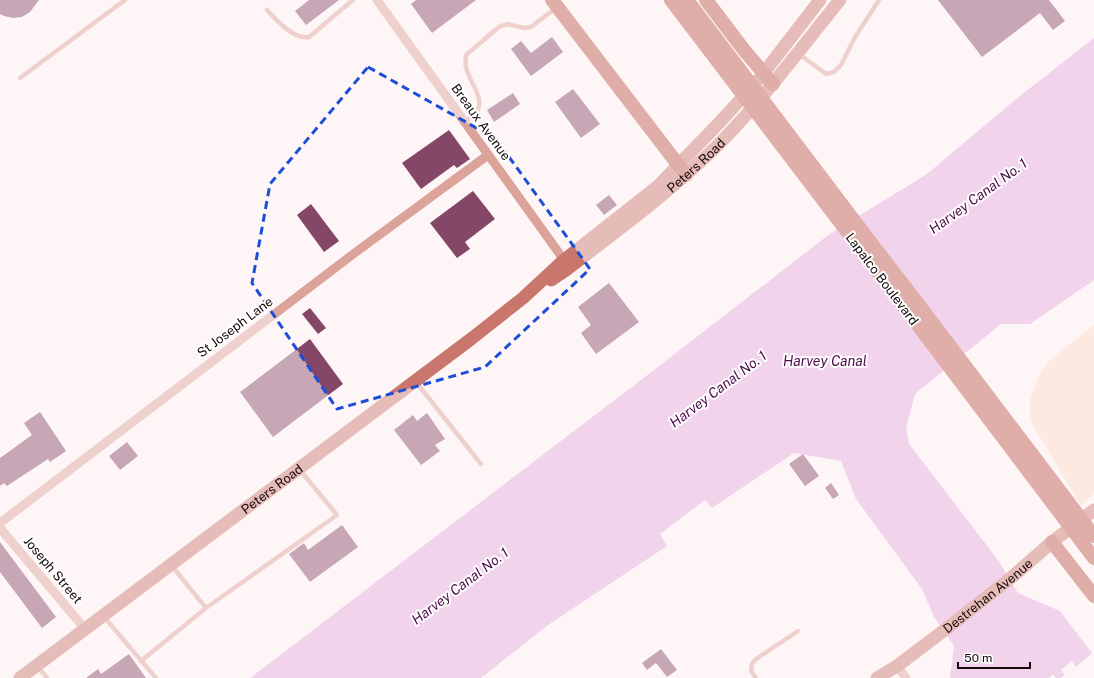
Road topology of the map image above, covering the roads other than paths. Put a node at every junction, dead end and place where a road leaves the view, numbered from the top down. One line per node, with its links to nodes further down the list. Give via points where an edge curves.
1 (125, 0): 14 (lane)
2 (354, 0): 11 (lane, via 306,38 279,24)
3 (377, 0): 16 (street, Breaux Avenue)
4 (671, 0): 29 (main road, Lapalco Boulevard, bridge)
5 (687, 0): 27 (main road, Lapalco Boulevard, bridge)
6 (706, 0): 13 (main road)
7 (820, 0): 13 (main road, Peters Road)
8 (840, 0): 12 (main road, Peters Road)
9 (880, 0): 12 (lane, via 855,37 841,65 834,72 826,74)
10 (555, 4): 16 (lane, via 531,27 506,24 466,54 466,66 479,105 475,113); 18 (main road)
11 (267, 10)
12 (798, 53): 15 (main road, Peters Road)
13 (763, 74): 15 (main road); 18 (main road, Peters Road)
14 (20, 78)
15 (773, 84): 18 (main road, Peters Road, via 730,132)
16 (465, 121): 17 (street, Breaux Avenue)
17 (488, 155): 19 (street, Breaux Avenue); 25 (street, St Joseph Lane, via 356,252)
18 (682, 170): 19 (main road, Peters Road); 20 (main road, Peters Road, via 662,196 566,270)
19 (564, 260): 20 (main road, Peters Road)
20 (523, 298): 21 (main road, Peters Road)
21 (415, 381): 22 (lane); 23 (main road, Peters Road)
22 (481, 464)
23 (299, 468): 30 (main road, Peters Road); 32 (lane, via 337,515)
24 (1094, 510): 28 (main road, Destrehan Avenue)
25 (0, 523)
26 (0, 528): 34 (street, Joseph Street)
27 (1094, 536)
28 (1052, 542): 31 (main road); 38 (main road, Destrehan Avenue, via 1012,577)
29 (1094, 558)
30 (171, 564): 32 (lane); 33 (main road, Peters Road)
31 (1094, 596)
32 (206, 608): 36 (lane)
33 (103, 616): 34 (main road, Peters Road); 36 (lane)
34 (85, 629): 37 (main road, Peters Road)
35 (798, 631): 42 (lane, via 752,664 751,671)
36 (141, 661): 41 (lane)
37 (37, 666): 39 (main road, Peters Road); 40 (lane)
38 (897, 666): 43 (main road, Destrehan Avenue); 44 (street)
39 (20, 678)
40 (47, 678)
41 (156, 678)
42 (756, 678)
43 (878, 678)
44 (906, 678)

